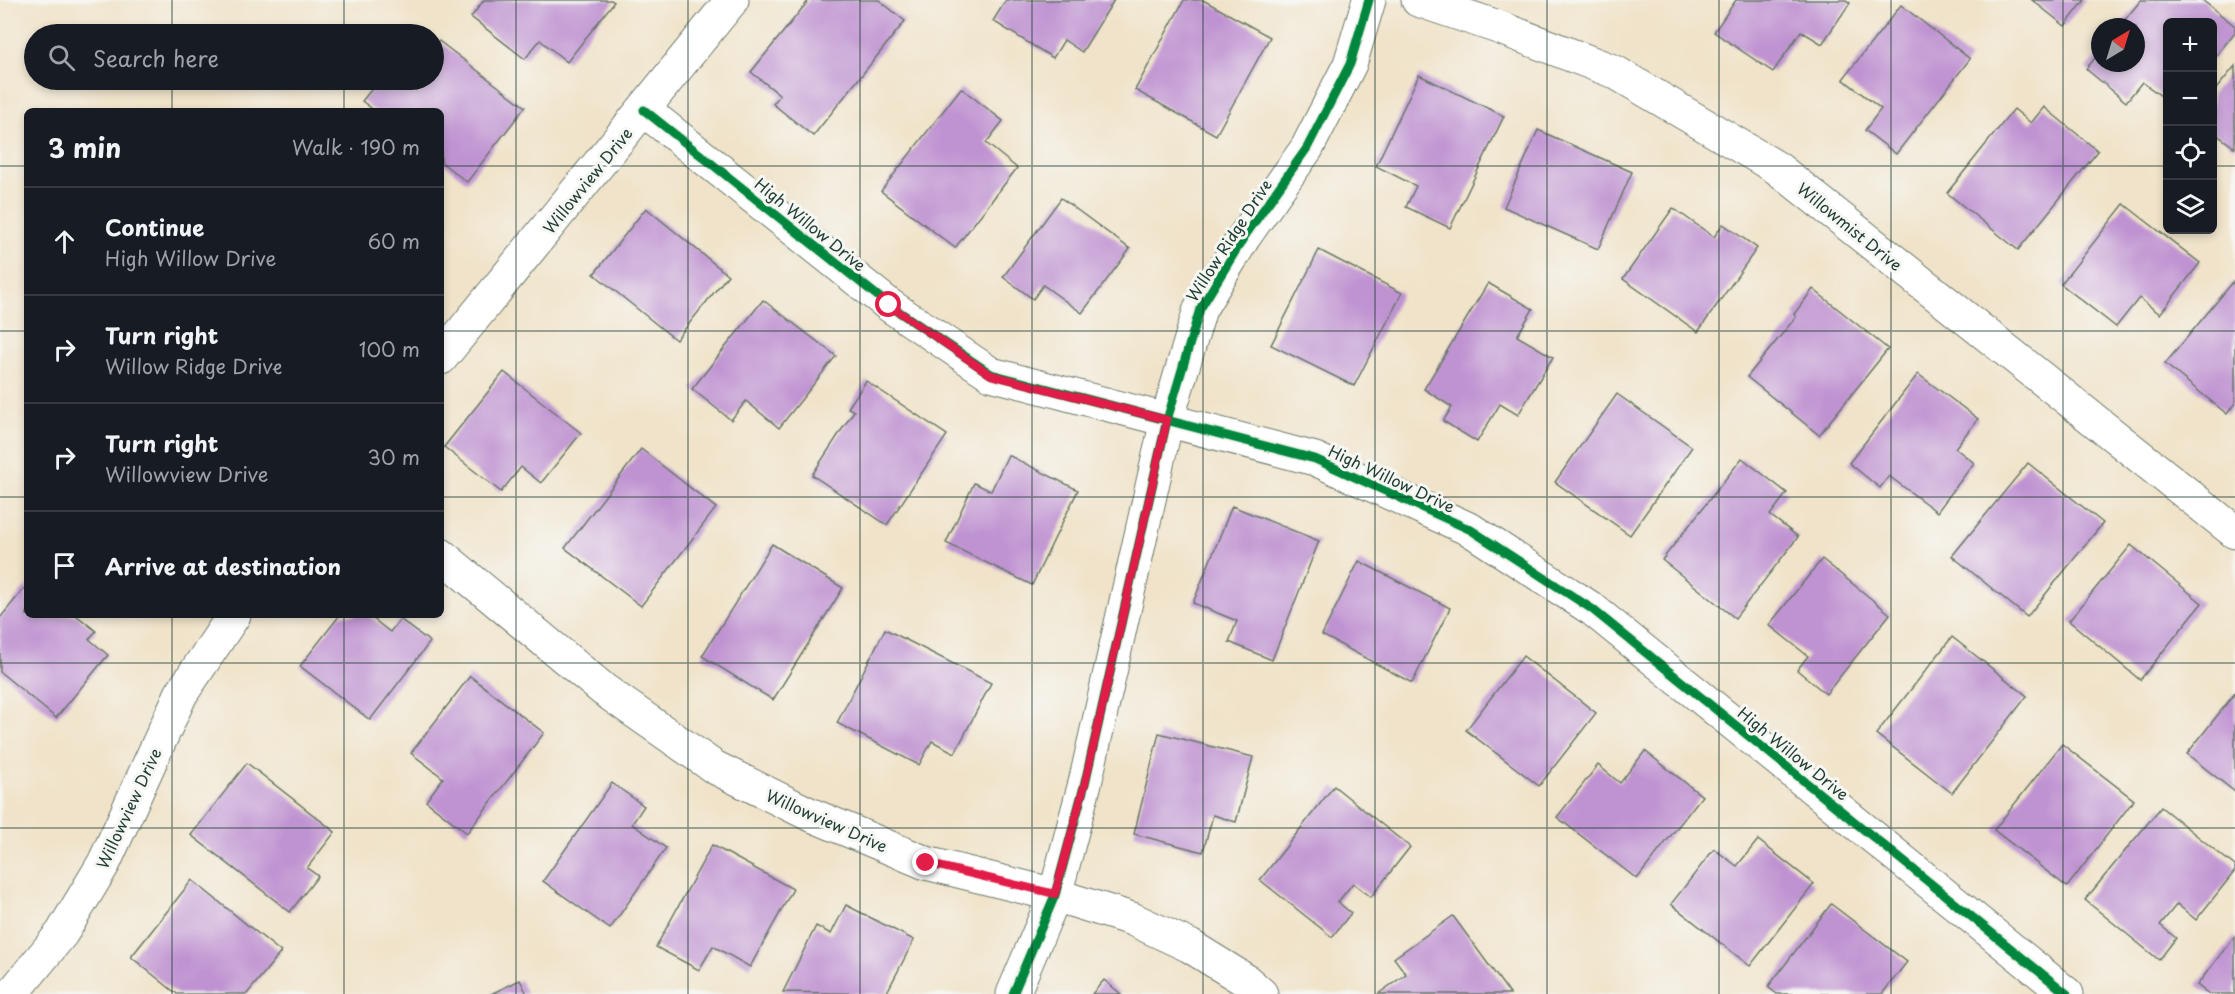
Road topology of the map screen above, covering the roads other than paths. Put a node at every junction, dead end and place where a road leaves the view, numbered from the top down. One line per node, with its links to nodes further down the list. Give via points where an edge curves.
1 (732, 0): 4 (street, Willowview Drive)
2 (1369, 0): 6 (street, Willow Ridge Drive, via 1350,64 1307,148 1244,237 1200,309)
3 (1418, 0): 7 (street, Willowmist Drive, via 1615,72 1777,168)
4 (644, 110): 5 (street, Willowview Drive); 6 (street, High Willow Drive, via 889,305 991,375)
5 (444, 354)
6 (1167, 420): 10 (street, Willow Ridge Drive, via 1085,783); 14 (street, High Willow Drive, via 1315,459 1480,536 1592,609)
7 (2235, 532)
8 (444, 557): 10 (street, Willowview Drive, via 604,690 714,767 807,813 926,863)
9 (232, 618): 11 (street, Willowview Drive, via 181,694 104,863 62,933)
10 (1055, 894): 12 (street, Willow Ridge Drive); 13 (street, Willowview Drive, via 1132,919 1190,946)
11 (12, 994)
12 (1013, 994)
13 (1261, 994)
14 (2067, 994)

